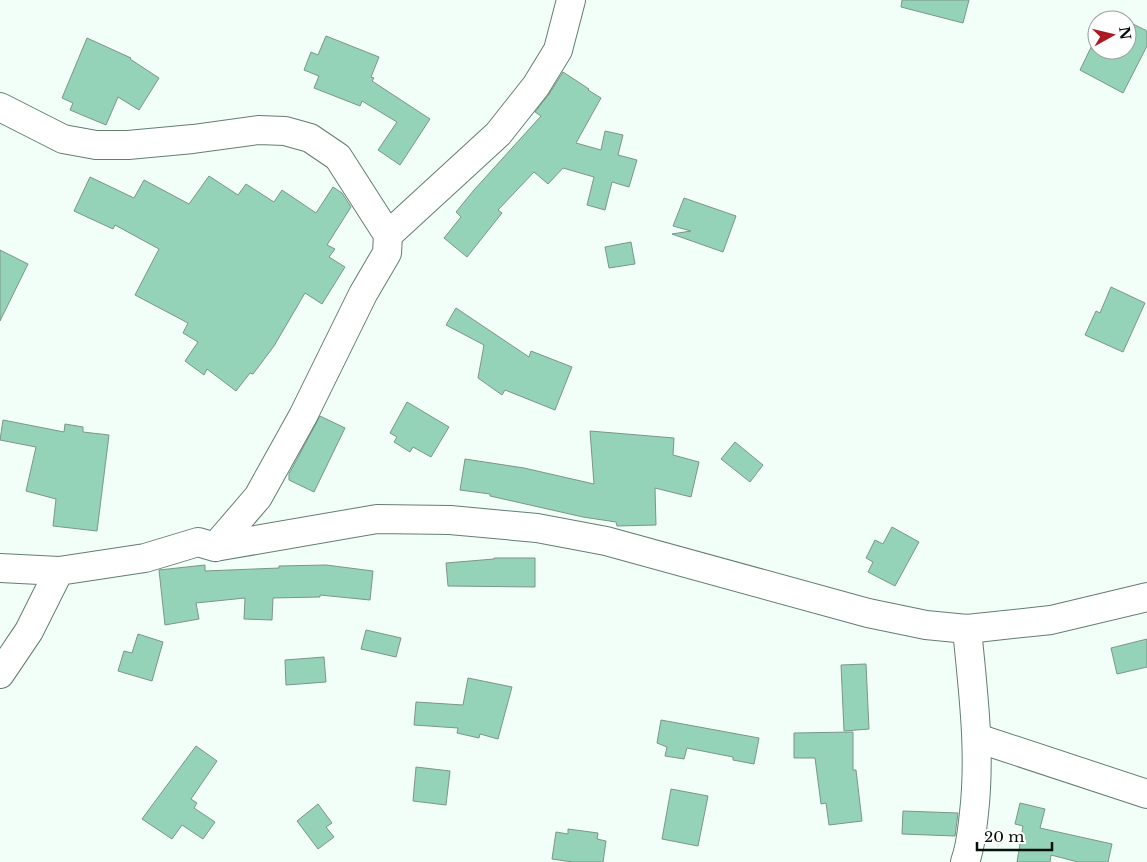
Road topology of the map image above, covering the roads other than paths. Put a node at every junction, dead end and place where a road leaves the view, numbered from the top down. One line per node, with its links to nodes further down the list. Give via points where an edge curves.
1 (572, 0): 3 (street, via 558,50 536,86 498,134)
2 (0, 107): 3 (street, via 63,139 96,145 193,139 258,130 285,131 310,138 338,157)
3 (388, 235): 4 (street, via 387,253 363,294 303,416 258,497)
4 (215, 547): 6 (street, via 198,542 145,558); 8 (street, via 377,519 450,520 537,528 606,541 868,612 926,625)
5 (0, 568): 6 (street)
6 (60, 571): 9 (street, via 29,631)
7 (1147, 597): 8 (street, via 1052,620)
8 (967, 629): 10 (street)
9 (0, 674)
10 (977, 738): 11 (street); 12 (street, via 977,794)
11 (1147, 794)
12 (965, 862)

